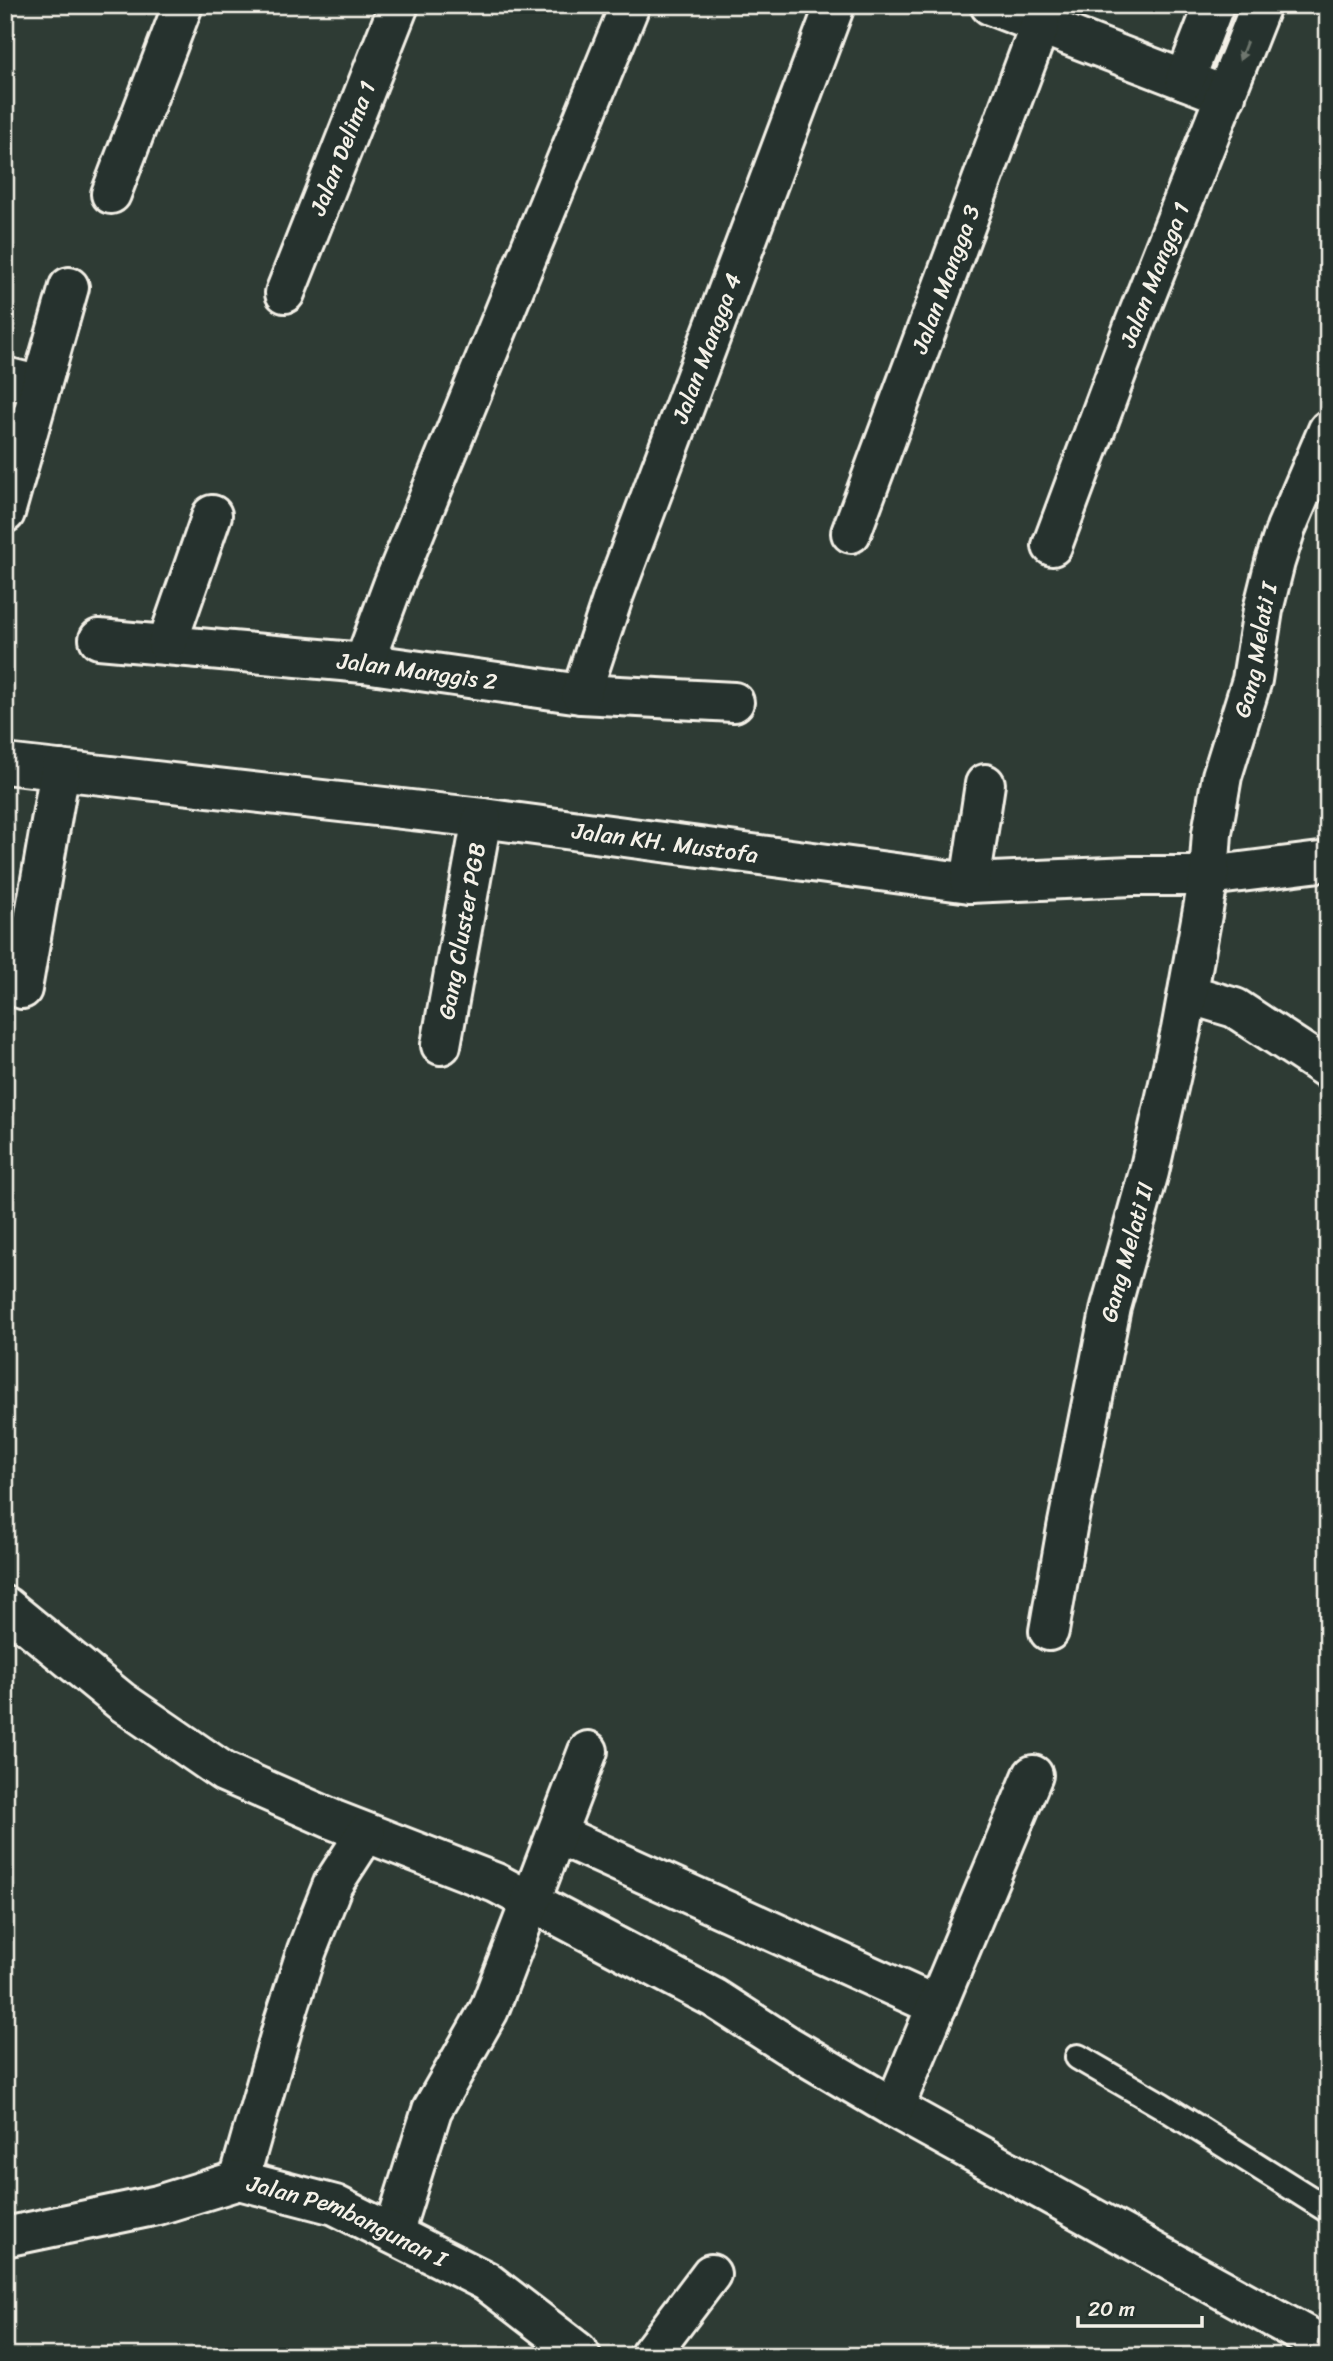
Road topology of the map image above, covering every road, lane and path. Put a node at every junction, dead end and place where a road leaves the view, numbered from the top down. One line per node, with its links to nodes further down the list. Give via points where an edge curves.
1 (183, 5): 11 (street)
2 (399, 5): 13 (street, Jalan Delima 1)
3 (629, 5): 22 (street)
4 (835, 5): 23 (street, Jalan Mangga 4, via 613,597)
5 (990, 5): 8 (street)
6 (1214, 5): 9 (street)
7 (1261, 5): 10 (street, Jalan Mangga 1, one-way to 10)
8 (1044, 15): 9 (street); 18 (street, Jalan Mangga 3)
9 (1185, 80): 10 (street)
10 (1226, 96): 19 (street, Jalan Mangga 1)
11 (111, 194)
12 (69, 287): 14 (street)
13 (285, 293)
14 (23, 382): 16 (street)
15 (1328, 430): 30 (street, Gang Melati I, via 1286,528 1263,610 1252,680 1222,776)
16 (5, 513)
17 (212, 515): 21 (street)
18 (851, 533)
19 (1052, 546)
20 (99, 639): 21 (street, Jalan Manggis 2)
21 (167, 644): 22 (street, Jalan Manggis 2)
22 (364, 663): 23 (street, Jalan Manggis 2)
23 (581, 694): 24 (street, Jalan Manggis 2)
24 (734, 702)
25 (5, 764): 26 (street, Jalan KH. Mustofa)
26 (60, 770): 28 (street, Jalan KH. Mustofa); 32 (street)
27 (985, 785): 31 (street)
28 (482, 818): 31 (street, Jalan KH. Mustofa); 34 (street, Gang Cluster PGB)
29 (1328, 861): 30 (street, Jalan KH. Mustofa)
30 (1209, 876): 31 (street, Jalan KH. Mustofa); 33 (street, Gang Melati II)
31 (970, 883)
32 (22, 989)
33 (1188, 994): 35 (street, via 1235,1009); 37 (street, Gang Melati II, via 1149,1172 1111,1307)
34 (440, 1045)
35 (1328, 1069)
36 (5, 1606): 40 (street, via 121,1701 224,1772)
37 (1049, 1631)
38 (587, 1751): 41 (street)
39 (1033, 1775): 43 (street)
40 (366, 1833): 42 (street, via 496,1883); 46 (street, via 333,1884 307,1950)
41 (557, 1834): 42 (street); 43 (street)
42 (531, 1902): 45 (street, via 714,1998); 48 (street, via 489,2010 432,2110)
43 (937, 2006): 45 (street)
44 (1077, 2057): 47 (lane)
45 (894, 2108): 51 (street)
46 (239, 2180): 48 (street, Jalan Pembangunan I, via 335,2204); 49 (street, Jalan Pembangunan I, via 158,2205)
47 (1328, 2210)
48 (393, 2234): 52 (street, Jalan Pembangunan I, via 486,2281)
49 (5, 2237)
50 (710, 2274): 53 (street)
51 (1327, 2352)
52 (581, 2356)
53 (649, 2356)

